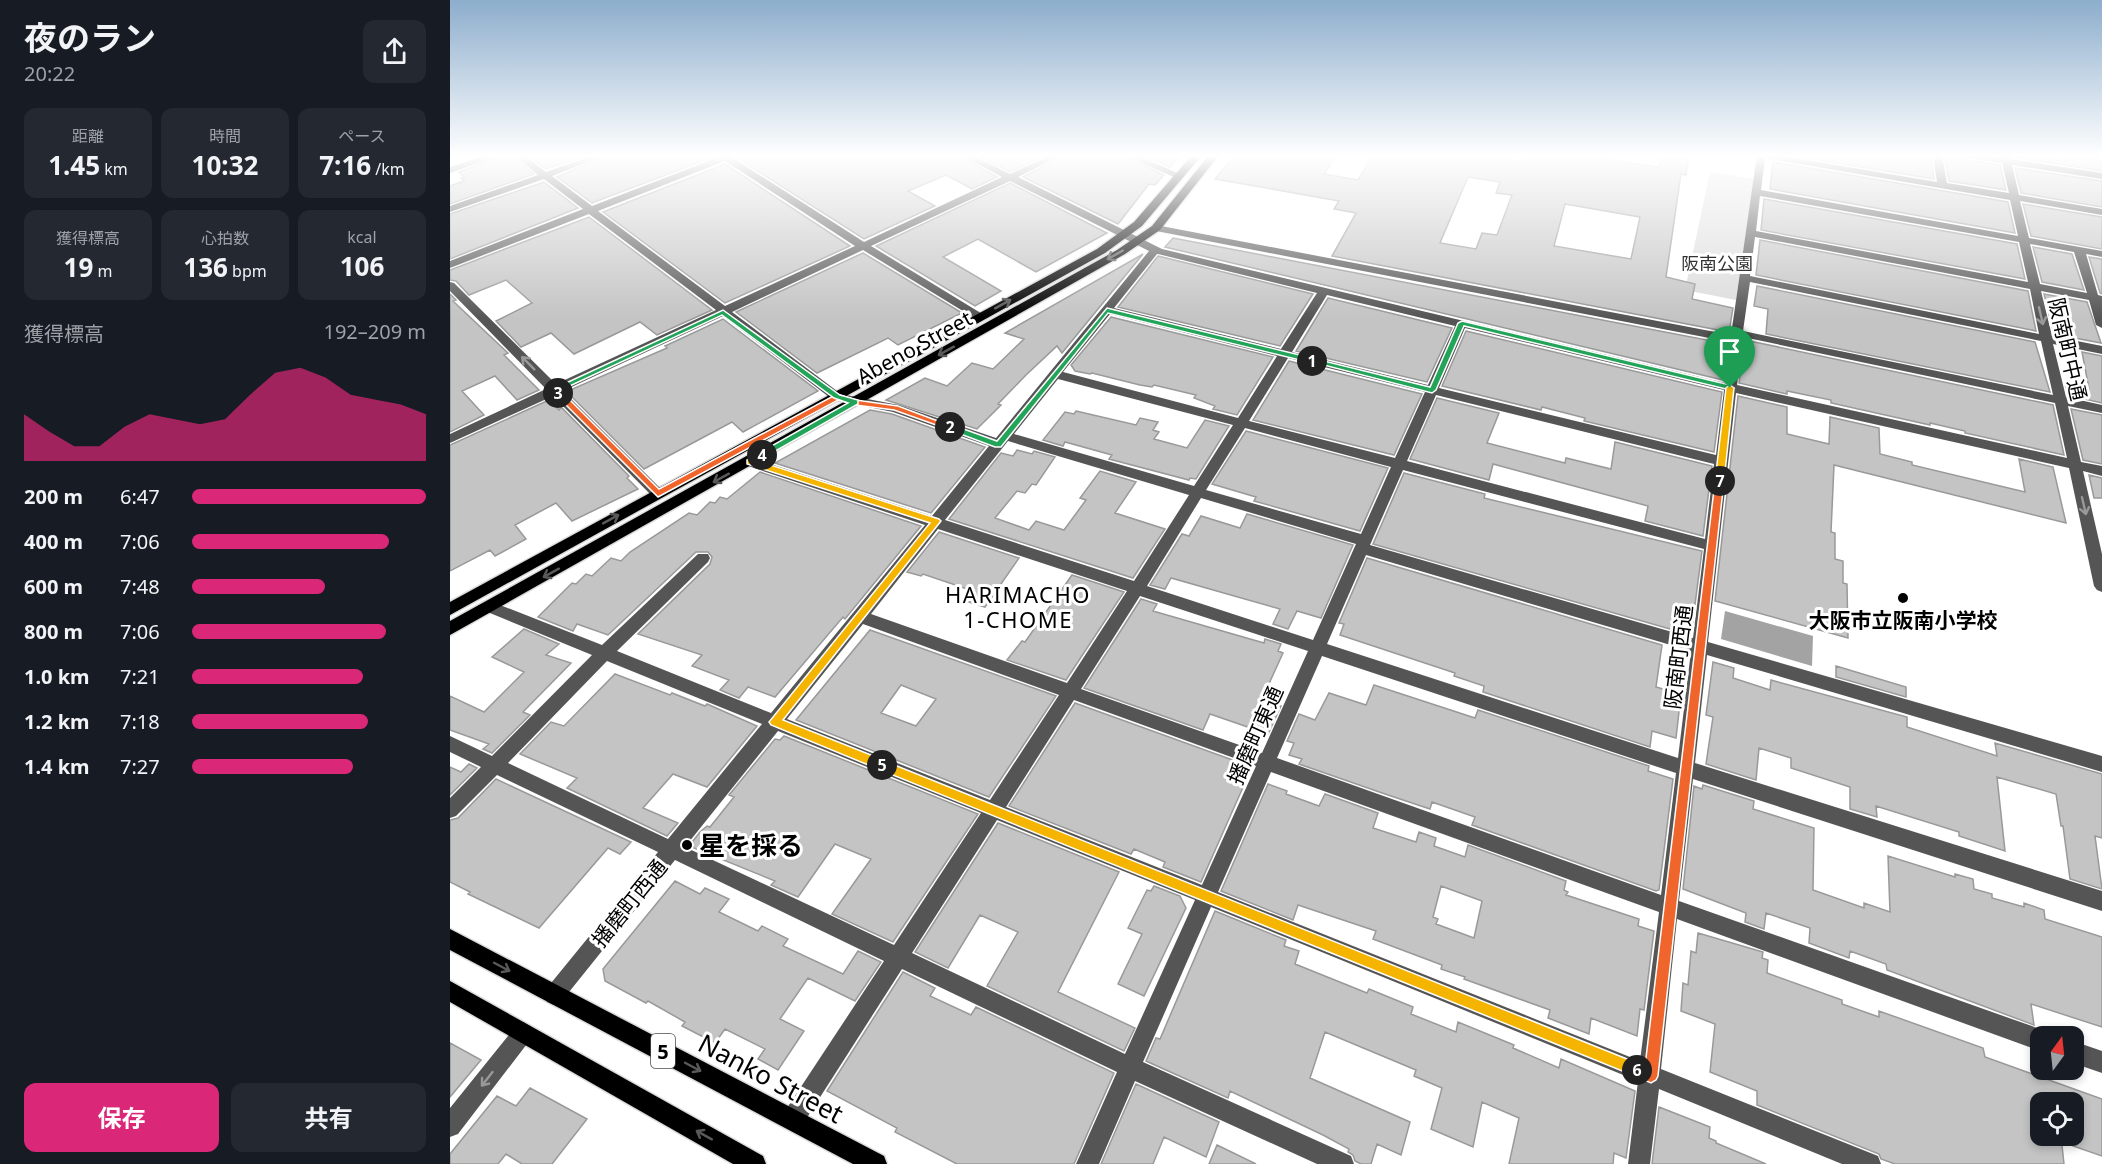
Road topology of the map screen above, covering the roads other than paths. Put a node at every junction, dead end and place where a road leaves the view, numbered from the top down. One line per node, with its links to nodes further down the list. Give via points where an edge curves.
1 (588, 209): 12 (street)
2 (598, 209): 12 (street)
3 (808, 209): 19 (street)
4 (941, 209): 19 (street)
5 (1073, 209): 16 (street)
6 (1151, 209): 16 (main road, Abeno Street)
7 (1171, 209): 14 (main road, Abeno Street)
8 (1754, 209): 15 (street, 阪南町西通)
9 (1853, 209): 17 (street)
10 (2017, 209): 17 (street, 阪南町中通)
11 (2085, 209): 13 (street)
12 (591, 212): 23 (street); 30 (street)
13 (2102, 212)
14 (1156, 228): 18 (main road, Abeno Street); 34 (street)
15 (1751, 233): 24 (street, 阪南町西通); 26 (street)
16 (1125, 236): 18 (street); 31 (main road, Abeno Street, one-way to 16)
17 (2024, 240): 20 (street); 26 (street, 阪南町中通)
18 (1137, 242): 21 (street); 44 (main road, Abeno Street, one-way to 44)
19 (863, 246): 30 (street); 31 (street)
20 (2079, 249): 22 (street); 28 (street)
21 (1155, 250): 27 (street); 29 (street, 播磨町西通)
22 (2102, 254)
23 (450, 265)
24 (1745, 278): 34 (street, 阪南町西通); 35 (street)
25 (450, 285): 40 (street, one-way to 25)
26 (2034, 286): 28 (street); 35 (street, 阪南町中通, one-way to 35)
27 (1324, 291): 32 (street); 37 (street)
28 (2098, 298): 33 (street)
29 (1107, 310): 37 (street); 38 (street, 播磨町西通)
30 (723, 312): 40 (street); 42 (street)
31 (980, 317): 42 (main road, Abeno Street)
32 (1462, 323): 39 (street); 41 (street, 播磨町東通)
33 (2102, 325)
34 (1737, 337): 39 (street, 阪南町西通); 43 (street)
35 (2046, 338): 36 (street); 43 (street, 阪南町中通)
36 (2102, 350)
37 (1284, 354): 41 (street); 46 (street)
38 (1055, 374): 46 (street); 48 (street, 播磨町西通)
39 (1730, 388): 49 (street, 阪南町西通); 52 (street)
40 (555, 390): 47 (street); 55 (street)
41 (1432, 390): 49 (street); 51 (street, 播磨町東通)
42 (837, 397): 44 (street); 55 (main road, Abeno Street)
43 (2060, 401): 45 (street); 52 (street, 阪南町中通)
44 (855, 402): 48 (street, via 895,408); 50 (main road, Abeno Street)
45 (2102, 409)
46 (1240, 422): 51 (street); 54 (street)
47 (450, 439)
48 (1002, 440): 54 (street); 56 (street, 播磨町西通)
49 (1722, 461): 58 (street, 阪南町西通)
50 (750, 462): 56 (street); 63 (main road, Abeno Street, one-way to 63)
51 (1400, 464): 57 (street, 播磨町東通); 58 (street)
52 (2074, 465): 53 (street); 59 (street, 阪南町中通, one-way to 59)
53 (2102, 471)
54 (1196, 492): 57 (street); 62 (street)
55 (658, 494): 64 (main road, Abeno Street, one-way to 55)
56 (936, 521): 62 (street); 65 (street, 播磨町西通)
57 (1364, 544): 67 (street); 68 (street, 播磨町東通)
58 (1712, 546): 67 (street, 阪南町西通)
59 (2098, 556): 61 (street, 阪南町中通)
60 (703, 558): 69 (street)
61 (2102, 586)
62 (1138, 587): 68 (street); 70 (street)
63 (490, 607): 66 (main road, Abeno Street); 69 (street)
64 (450, 609)
65 (860, 616): 70 (street); 71 (street, 播磨町西通)
66 (450, 629)
67 (1700, 646): 74 (street); 76 (street, 阪南町西通)
68 (1318, 647): 73 (street, 播磨町東通); 76 (street)
69 (605, 653): 71 (street); 75 (street)
70 (1069, 692): 73 (street); 78 (street)
71 (775, 722): 78 (street); 79 (street, 播磨町西通)
72 (450, 744): 75 (street)
73 (1267, 762): 80 (street, 播磨町東通); 82 (street)
74 (2102, 764)
75 (496, 765): 77 (street); 79 (street)
76 (1685, 768): 81 (street); 82 (street, 阪南町西通)
77 (450, 810)
78 (994, 810): 80 (street); 84 (street)
79 (670, 851): 84 (street); 86 (street, 播磨町西通)
80 (1208, 897): 91 (street, 播磨町東通); 92 (street)
81 (2102, 901)
82 (1670, 907): 88 (street); 92 (street, 阪南町西通)
83 (450, 939): 86 (main road, Nanko Street / 5, one-way to 86)
84 (900, 956): 91 (street); 93 (street)
85 (450, 991): 87 (main road)
86 (554, 994): 93 (main road, Nanko Street / 5, one-way to 93)
87 (523, 1033): 94 (street, one-way to 94); 95 (main road, one-way to 87)
88 (2030, 1036)
89 (2084, 1056): 90 (street)
90 (2102, 1062)
91 (1131, 1068): 97 (street, 播磨町東通); 98 (street)
92 (1651, 1076): 99 (street, 阪南町西通); 100 (street)
93 (794, 1119): 96 (main road, Nanko Street / 5)
94 (450, 1126)
95 (755, 1164)
96 (876, 1164)
97 (1087, 1164)
98 (1343, 1164)
99 (1639, 1164)
100 (1870, 1164)

